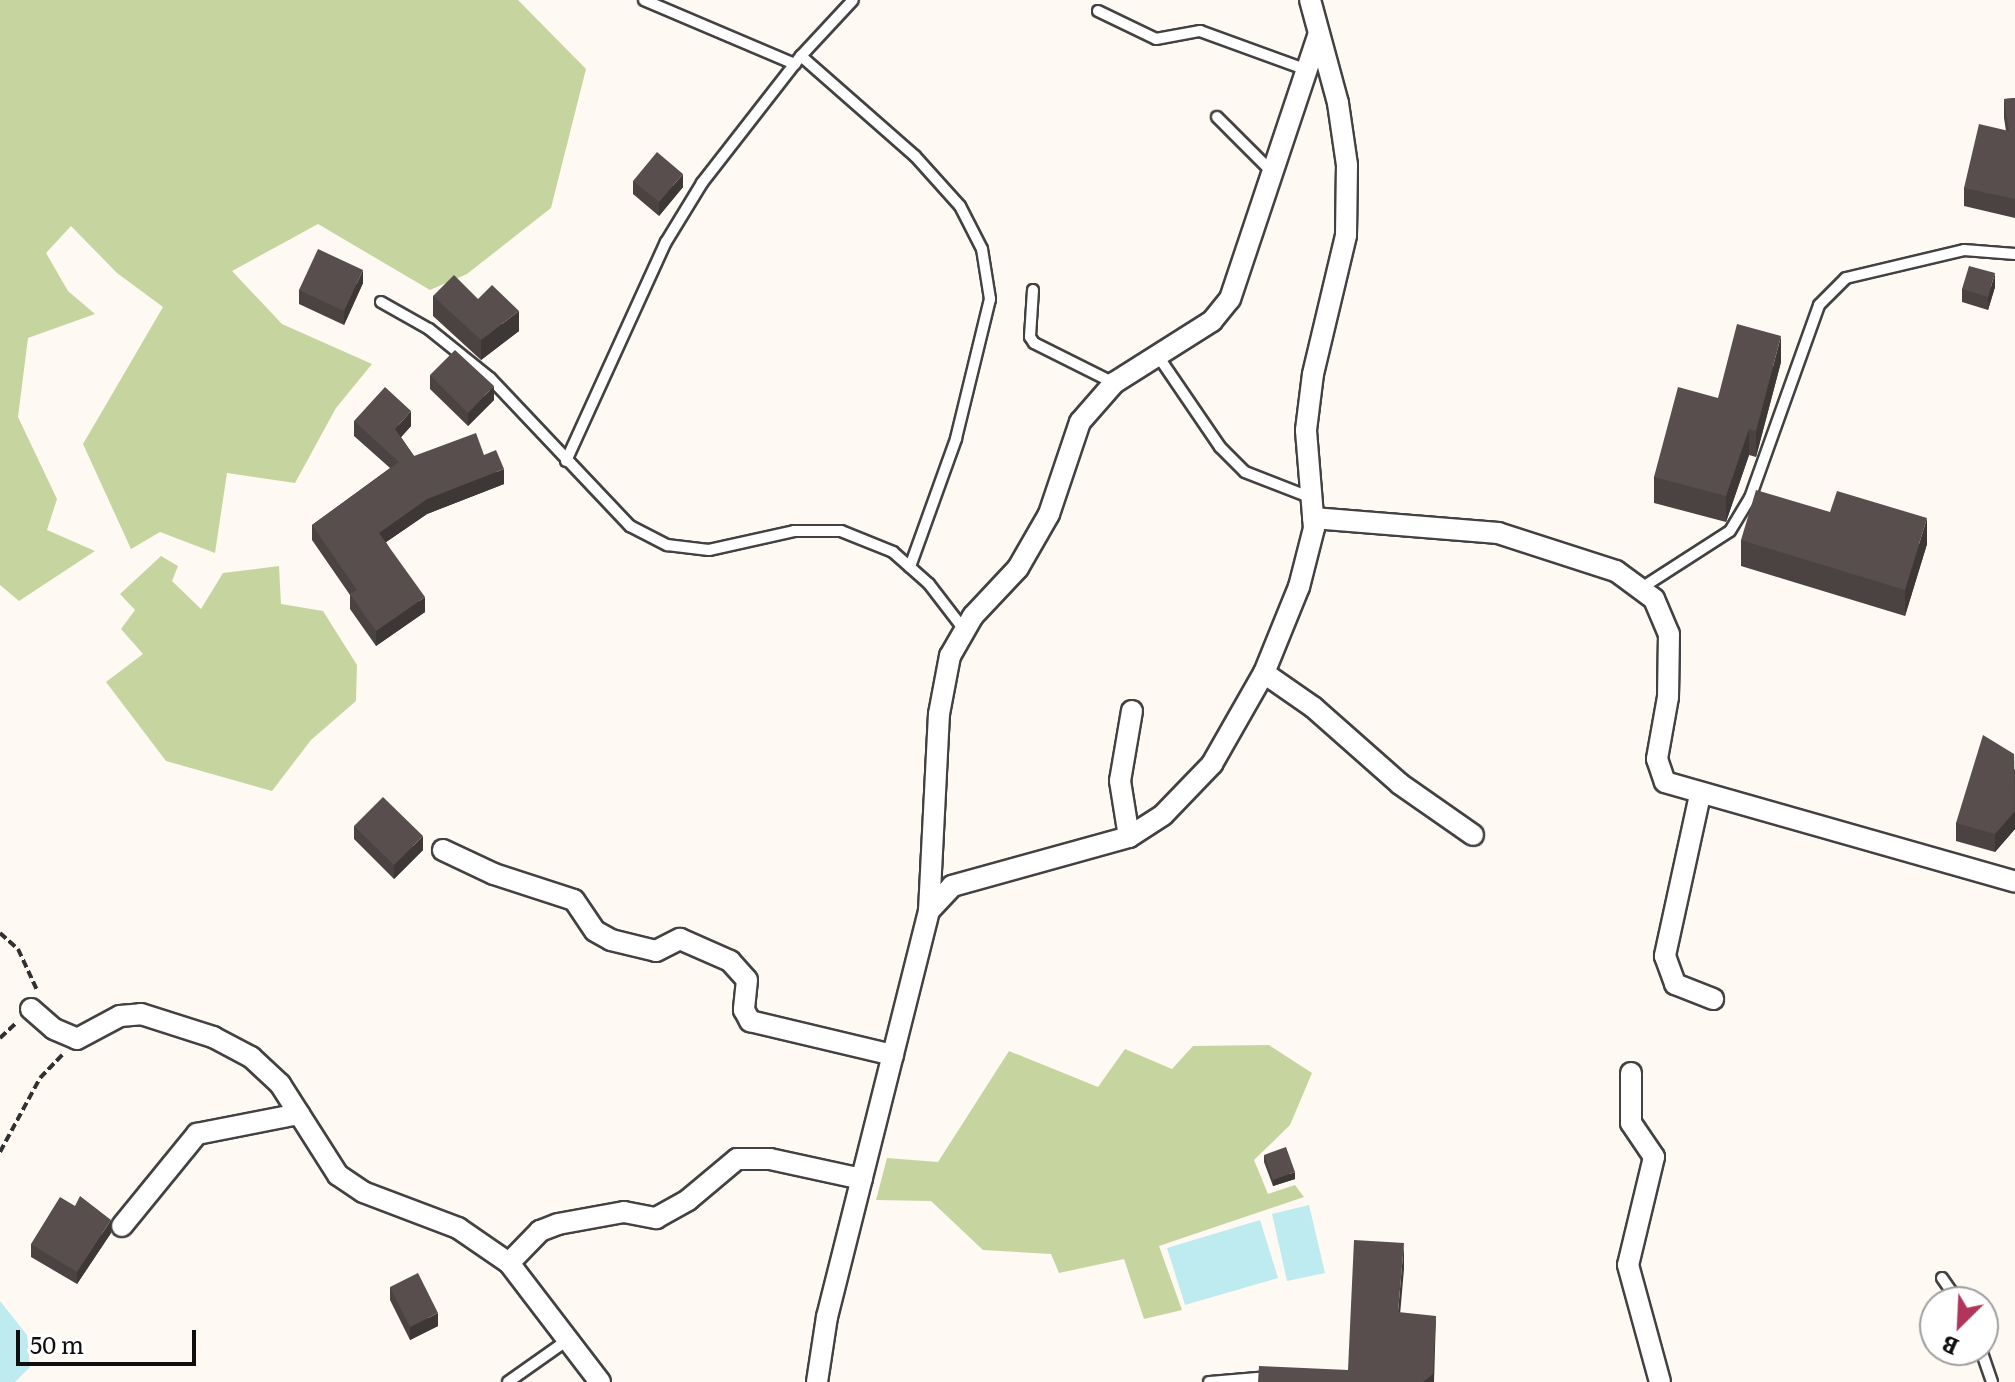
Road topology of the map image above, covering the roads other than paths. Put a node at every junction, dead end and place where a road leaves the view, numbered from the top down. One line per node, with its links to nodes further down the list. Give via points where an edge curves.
1 (644, 0): 6 (lane)
2 (853, 0): 6 (lane)
3 (1310, 0): 5 (street)
4 (1098, 11): 7 (lane, via 1156,39 1200,31)
5 (1318, 36): 7 (street); 16 (street, via 1338,103 1347,165 1346,235 1313,374 1306,430)
6 (802, 61): 15 (lane, via 702,183 666,242); 17 (lane, via 915,156 960,206 982,249 990,299 956,439)
7 (1307, 70): 9 (street)
8 (1217, 117): 9 (lane)
9 (1274, 174): 13 (street, via 1230,299 1212,321)
10 (2015, 254): 18 (lane, via 1964,250 1846,278 1819,305 1750,498 1730,531)
11 (1033, 290): 14 (lane, via 1034,343)
12 (381, 302): 15 (lane, via 429,329 490,378)
13 (1158, 356): 14 (street); 16 (lane, via 1220,447 1245,472)
14 (1114, 383): 19 (street, via 1080,422 1049,514 1018,568)
15 (569, 466): 17 (lane, via 630,526 667,545 709,550 794,531 841,531 893,552)
16 (1312, 508): 18 (street, via 1498,533 1616,571); 20 (street, via 1299,587)
17 (910, 567): 19 (lane)
18 (1643, 587): 22 (street, via 1669,634 1668,697 1658,771 1665,782)
19 (965, 631): 27 (street, via 950,656 939,714)
20 (1264, 673): 23 (street, via 1313,707 1400,784); 24 (street, via 1212,764 1163,815)
21 (1132, 711): 24 (street, via 1120,781)
22 (1700, 795): 26 (street); 28 (street, via 1665,956 1675,984)
23 (1473, 835)
24 (1129, 837): 27 (street, via 952,886)
25 (443, 850): 30 (street, via 494,874 574,900 595,931 611,940 656,951 680,939 730,961 747,980 744,1010 750,1021)
26 (2015, 882)
27 (929, 911): 30 (street)
28 (1713, 999)
29 (31, 1009): 32 (street, via 54,1029 77,1039 120,1016 141,1014 213,1037 251,1057 280,1084)
30 (893, 1055): 33 (street)
31 (1631, 1073): 44 (street, via 1631,1123 1654,1157 1628,1265)
32 (299, 1114): 34 (street, via 197,1134); 35 (street, via 338,1175 363,1192 458,1228)
33 (862, 1179): 35 (street, via 770,1159 737,1159 688,1200 656,1218 624,1212 558,1224 540,1231); 42 (street, via 827,1317)
34 (122, 1226)
35 (509, 1263): 38 (street)
36 (1942, 1278): 37 (lane)
37 (1948, 1286)
38 (571, 1338): 40 (lane); 41 (street)
39 (1286, 1377): 43 (lane)
40 (508, 1382)
41 (600, 1382)
42 (817, 1382)
43 (1209, 1382)
44 (1660, 1382)

